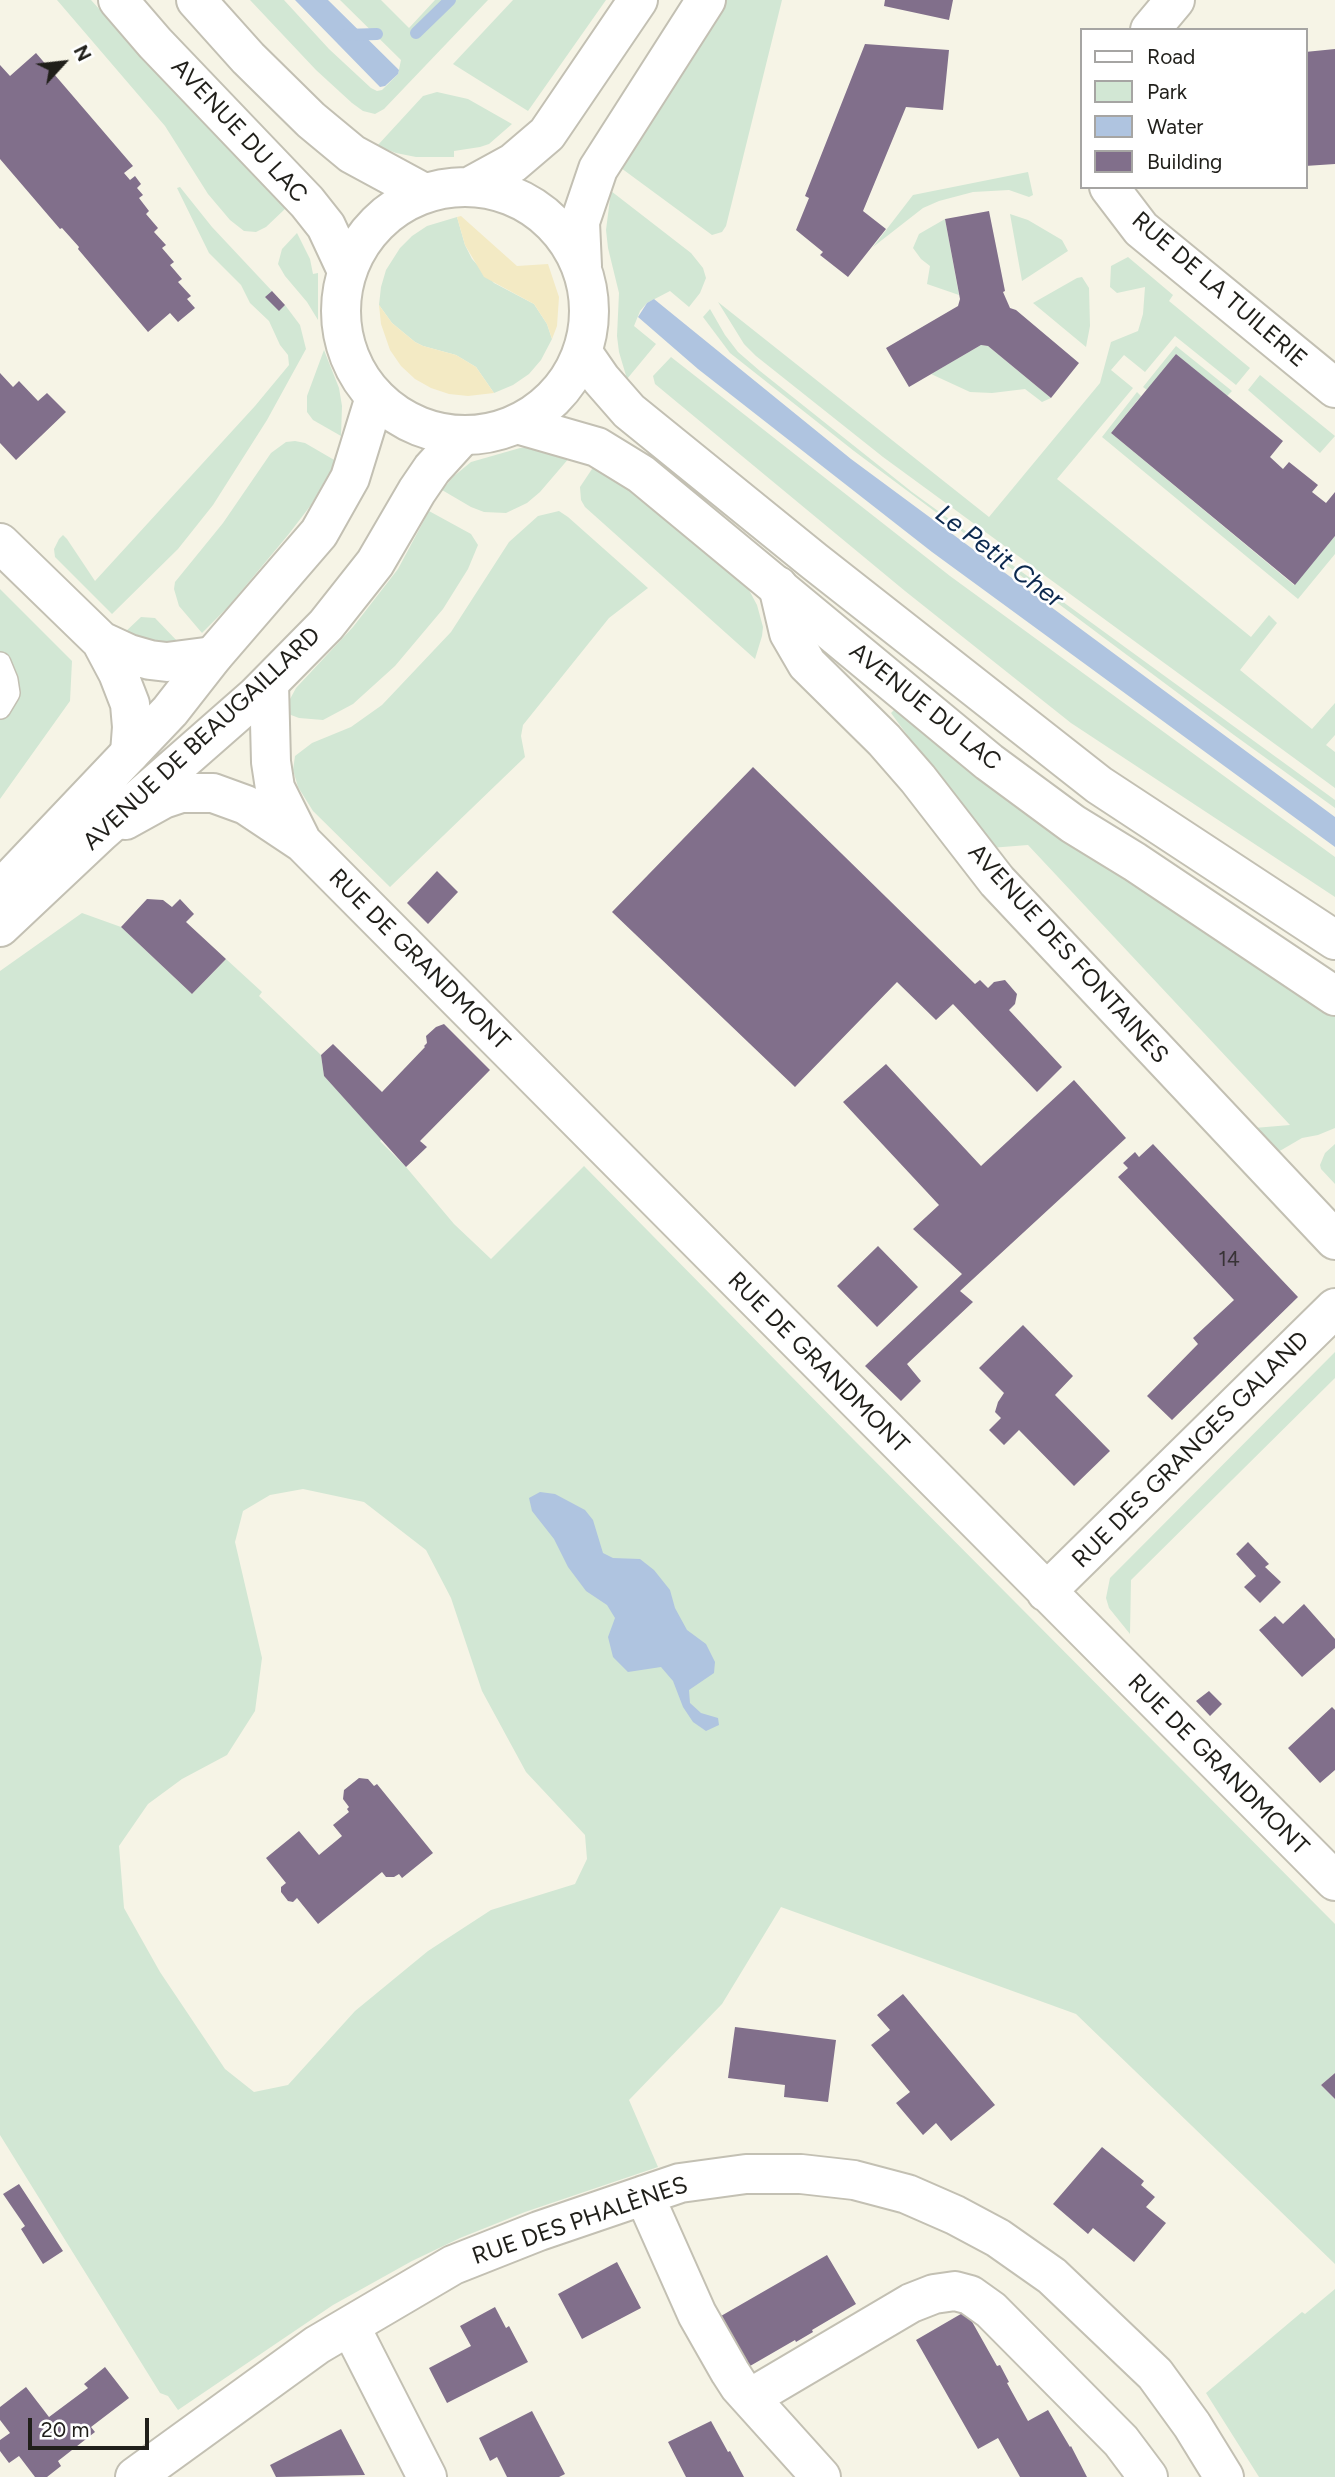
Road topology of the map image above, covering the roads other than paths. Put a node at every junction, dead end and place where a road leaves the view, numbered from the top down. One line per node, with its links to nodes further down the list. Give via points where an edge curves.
1 (118, 0): 11 (street, AVENUE DU LAC, via 307,202 326,226)
2 (195, 0): 9 (street, via 311,120 352,154)
3 (638, 0): 7 (street, via 547,134 513,163)
4 (706, 0): 10 (street, via 598,169 580,222)
5 (1175, 0): 6 (street)
6 (1152, 28)
7 (471, 186): 9 (street); 10 (street, via 506,193 538,210 564,235)
8 (1111, 189): 13 (street, RUE DE LA TUILERIE, via 1141,229)
9 (425, 192): 11 (street, via 391,211 365,237)
10 (582, 266): 12 (street, via 589,295)
11 (347, 271): 14 (street, via 341,304 344,338 355,370)
12 (583, 353): 15 (street, via 568,382 545,406); 29 (street, AVENUE DU LAC, via 629,411 1089,776)
13 (1335, 388)
14 (375, 397): 16 (street, via 401,418); 20 (street, AVENUE DE BEAUGAILLARD, via 350,478 328,518)
15 (517, 424): 16 (street); 18 (street, AVENUE DU LAC, via 597,447 619,459)
16 (462, 436): 22 (street, AVENUE DE BEAUGAILLARD, via 417,491 350,596)
17 (0, 543): 19 (street)
18 (778, 586): 30 (street, AVENUE DU LAC, via 989,762 1073,824); 31 (street, AVENUE DES FONTAINES, via 789,633 807,664 884,740 997,881)
19 (101, 640): 20 (street, via 150,660); 24 (street, via 130,704)
20 (213, 656): 24 (street, AVENUE DE BEAUGAILLARD)
21 (0, 663): 23 (lane, via 9,693)
22 (269, 684): 25 (street, AVENUE DE BEAUGAILLARD); 26 (street, RUE DE GRANDMONT, via 275,788)
23 (0, 708)
24 (130, 753): 27 (street, AVENUE DE BEAUGAILLARD)
25 (101, 832): 26 (street, RUE DE GRANDMONT, via 163,799 193,792 221,795 246,805); 28 (street, AVENUE DE BEAUGAILLARD)
26 (303, 843): 33 (street, RUE DE GRANDMONT)
27 (0, 890)
28 (0, 928)
29 (1335, 940)
30 (1335, 996)
31 (1335, 1240)
32 (1335, 1308): 33 (street, RUE DES GRANGES GALAND)
33 (1046, 1592): 34 (street, RUE DE GRANDMONT)
34 (1335, 1881)
35 (645, 2195): 36 (street, RUE DES PHALÈNES, via 453,2265); 37 (street, via 713,2345); 42 (street, RUE DES PHALÈNES, via 680,2183 746,2174 801,2174 854,2180 907,2194 955,2215 1052,2276 1100,2319 1155,2374)
36 (350, 2326): 38 (street, RUE DES PHALÈNES); 39 (street)
37 (750, 2398): 40 (street); 41 (street, via 911,2303 954,2291 970,2295 991,2310 1121,2441)
38 (135, 2477)
39 (427, 2477)
40 (821, 2477)
41 (1148, 2477)
42 (1223, 2477)

